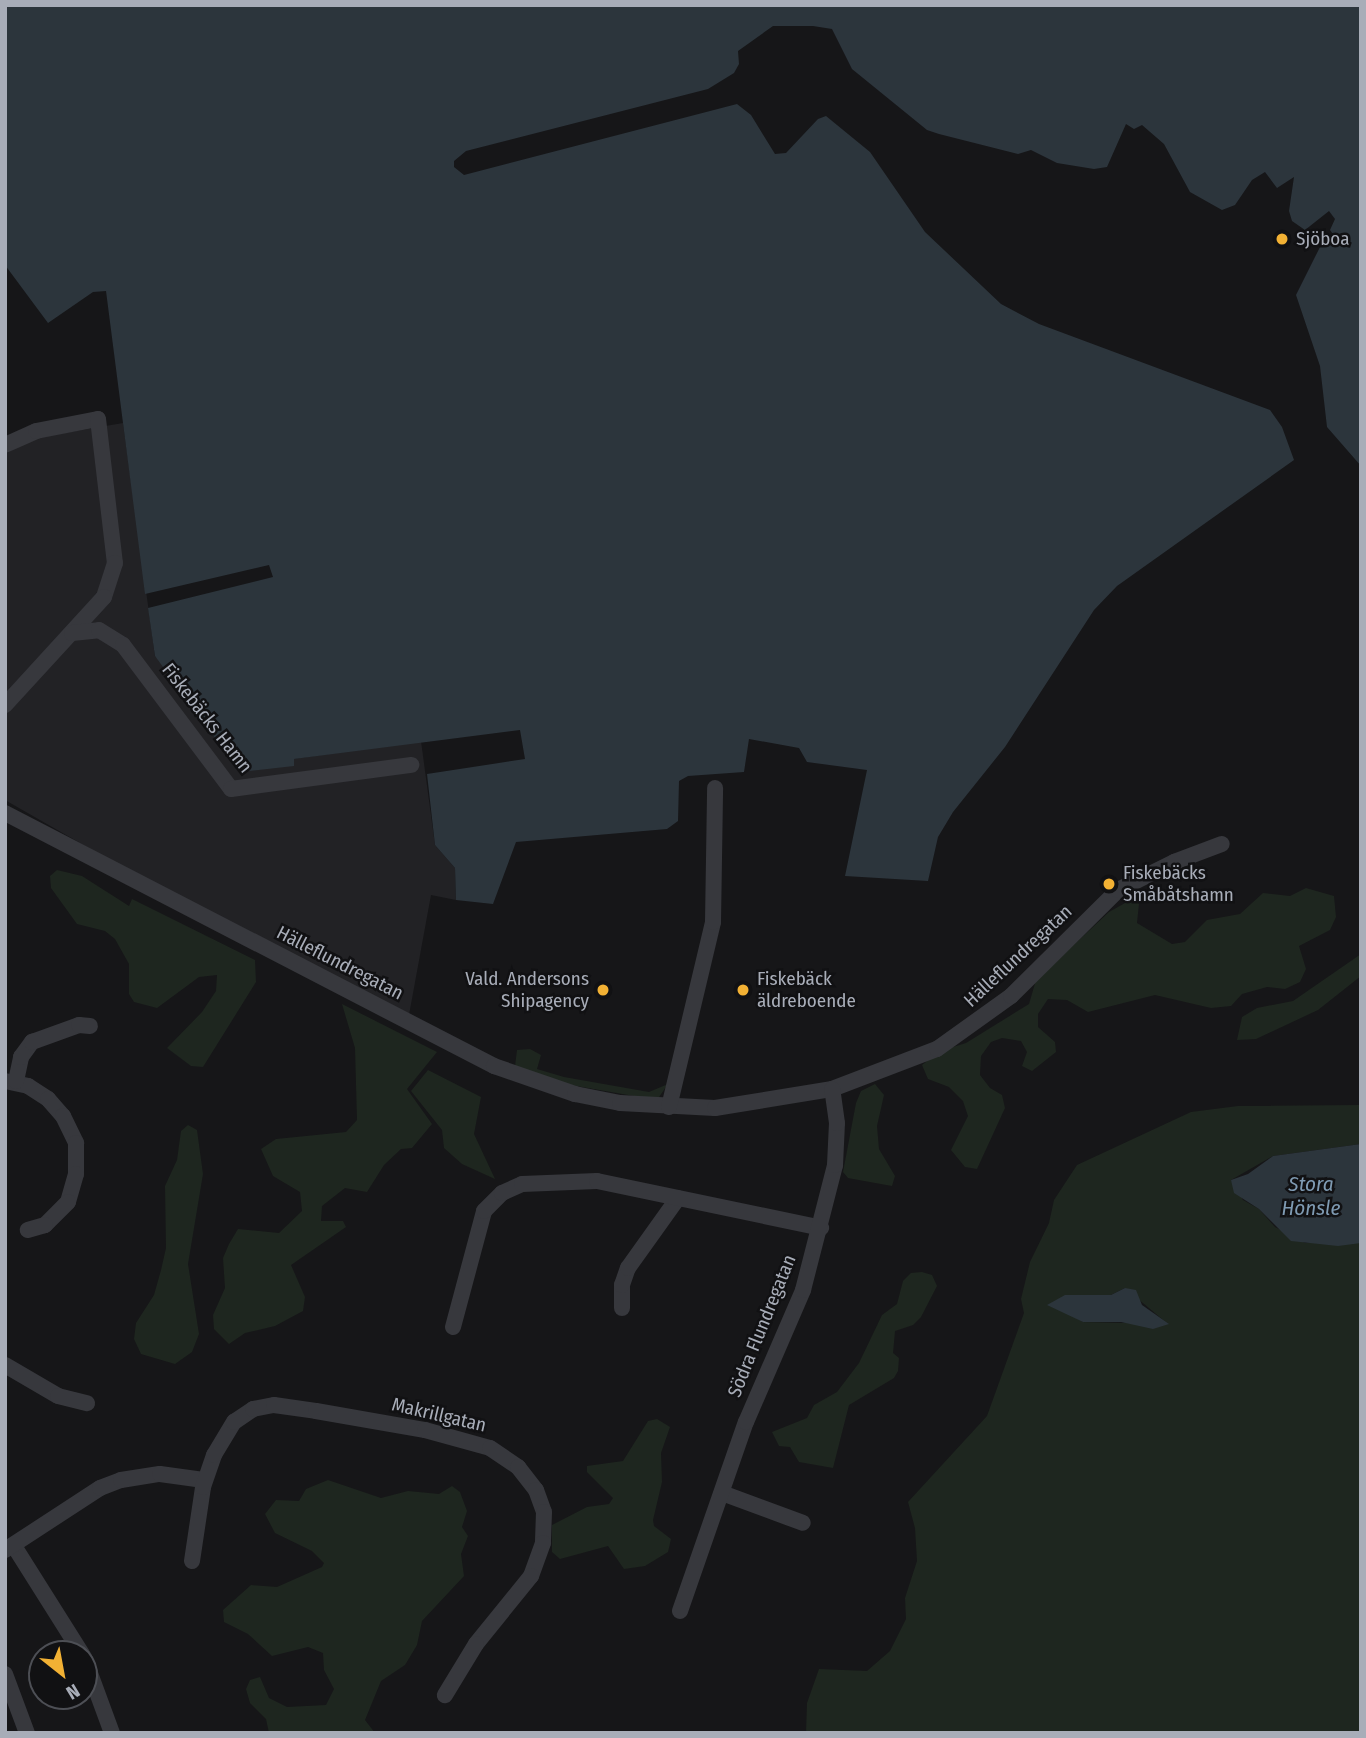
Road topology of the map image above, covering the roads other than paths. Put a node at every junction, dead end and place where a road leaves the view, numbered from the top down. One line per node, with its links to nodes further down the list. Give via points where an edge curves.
1 (5, 445): 2 (street, via 36,431 97,419 116,563 104,597)
2 (69, 634): 3 (street); 4 (street, Fiskebäcks Hamn, via 87,628 99,630 122,645 231,789)
3 (5, 705)
4 (411, 765)
5 (715, 788): 11 (street, via 713,922)
6 (5, 813): 11 (street, Hälleflundregatan, via 494,1066 575,1094)
7 (1222, 844): 10 (street, Hälleflundregatan, via 1118,890 1011,996 964,1033 912,1062)
8 (90, 1027): 9 (street, via 79,1025 32,1042)
9 (11, 1081): 14 (street, via 56,1107 76,1148 74,1188 68,1202 45,1225)
10 (832, 1089): 11 (street, Hälleflundregatan, via 746,1105); 13 (street, Södra Flundregatan, via 836,1147)
11 (669, 1107)
12 (678, 1198): 13 (street); 15 (street, via 628,1268); 16 (street, via 564,1179 534,1181 502,1193 481,1220)
13 (821, 1228): 20 (street, Södra Flundregatan, via 803,1290 746,1422)
14 (28, 1230)
15 (622, 1308)
16 (453, 1327)
17 (5, 1365): 18 (street, via 58,1396)
18 (87, 1403)
19 (204, 1480): 22 (street, via 160,1474 121,1480 100,1488); 23 (street, Makrillgatan); 27 (street, Makrillgatan, via 234,1422 253,1409 274,1405 463,1439 491,1448 518,1467 536,1490 544,1512 540,1556 531,1576 477,1644)
20 (722, 1493): 21 (street); 24 (street, Södra Flundregatan)
21 (803, 1523)
22 (10, 1548): 25 (street)
23 (192, 1561)
24 (680, 1611)
25 (72, 1640)
26 (5, 1674): 29 (street)
27 (445, 1695)
28 (98, 1696): 30 (street)
29 (27, 1733)
30 (112, 1733)

